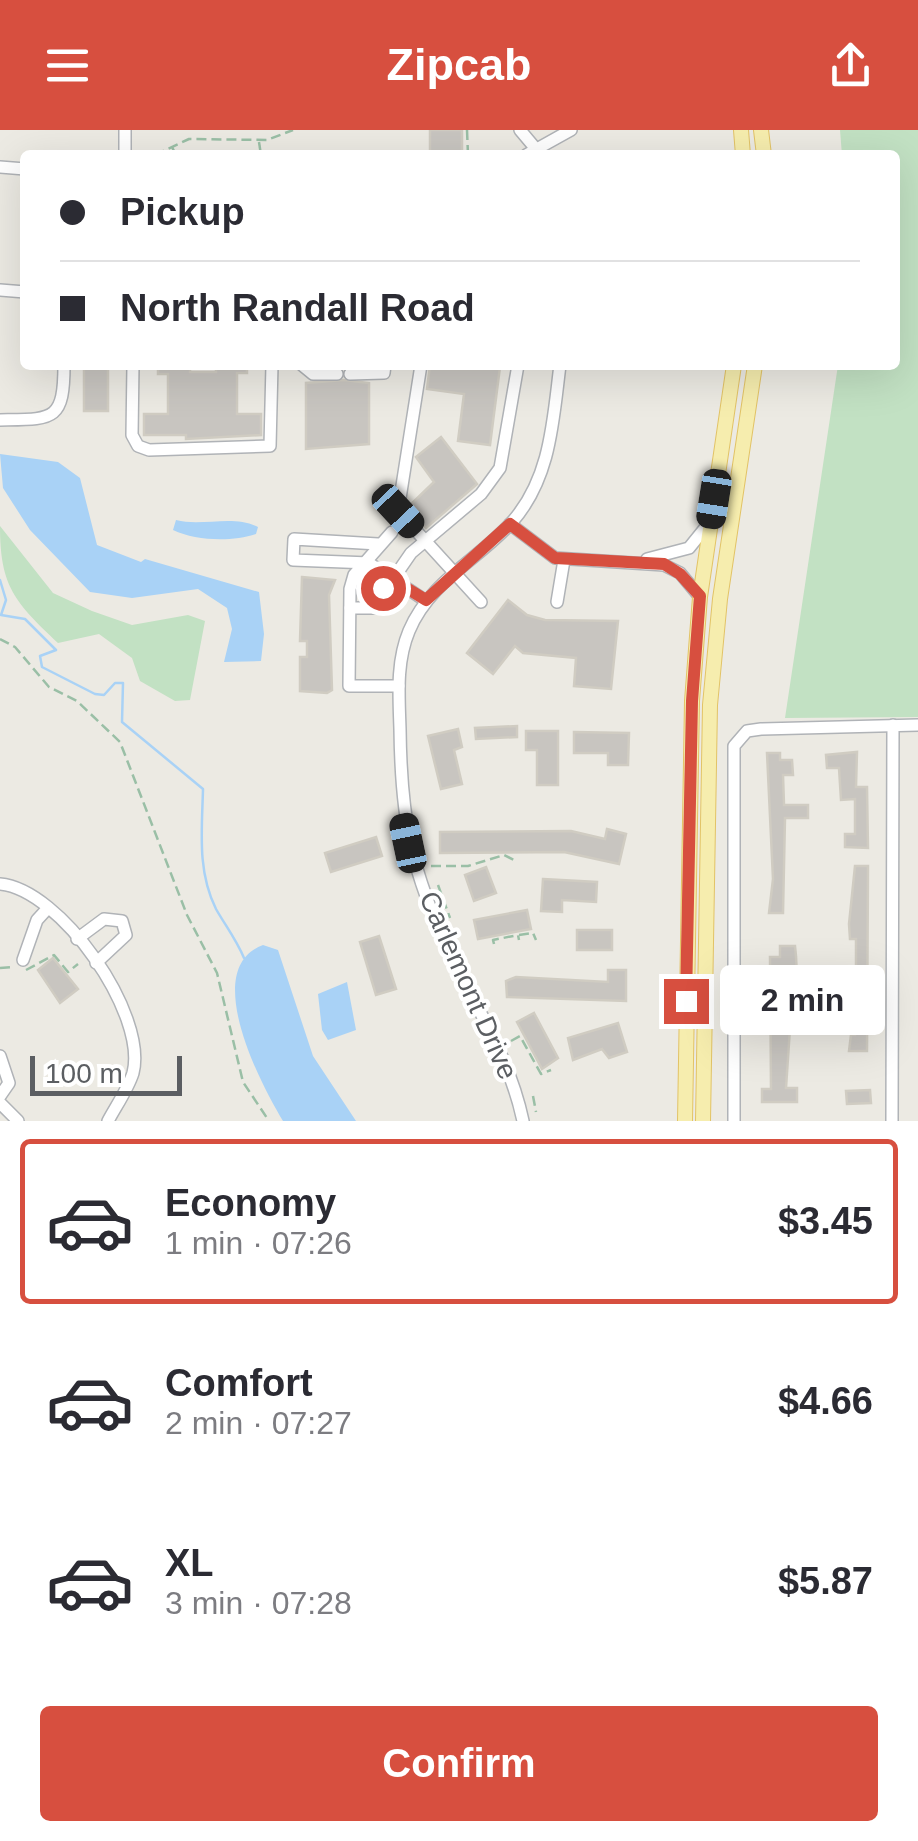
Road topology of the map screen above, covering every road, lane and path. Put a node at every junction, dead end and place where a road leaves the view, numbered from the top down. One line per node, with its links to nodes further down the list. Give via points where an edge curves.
1 (293, 130): 3 (path)
2 (570, 130): 8 (street)
3 (259, 140): 4 (path, via 189,138); 7 (path)
4 (171, 146): 5 (path); 6 (path)
5 (164, 150)
6 (173, 150)
7 (260, 150)
8 (539, 150)
9 (64, 370): 21 (street, via 64,396 53,415)
10 (133, 370): 11 (street, via 132,435 149,450 270,446)
11 (272, 370)
12 (308, 370): 19 (street)
13 (384, 370): 20 (street)
14 (420, 370): 25 (street, via 398,511)
15 (517, 370): 25 (street, via 500,468 481,494)
16 (559, 370): 23 (street, Carlemont Drive, via 540,478)
17 (733, 370): 22 (main road)
18 (755, 370): 65 (main road, via 710,704)
19 (336, 374)
20 (350, 374)
21 (0, 420)
22 (711, 520): 28 (street, via 689,548); 32 (main road)
23 (510, 524): 27 (street); 30 (street, Carlemont Drive)
24 (392, 532): 26 (street)
25 (425, 540): 30 (street); 31 (street)
26 (378, 544): 29 (street); 29 (street, via 294,540 293,560)
27 (564, 560): 28 (street); 35 (street)
28 (633, 561): 32 (street, via 664,564)
29 (364, 562): 31 (street); 36 (street, via 354,574)
30 (454, 571): 33 (street, Carlemont Drive); 34 (street)
31 (390, 578): 33 (street); 36 (street, via 373,608)
32 (700, 596): 64 (main road, via 690,765)
33 (426, 600): 38 (street, Carlemont Drive, via 405,644)
34 (481, 602)
35 (557, 602)
36 (350, 608): 38 (street, via 349,686)
37 (0, 639): 62 (path, via 120,742 217,974 243,1082)
38 (399, 686): 63 (street, Carlemont Drive, via 399,787 408,843 442,938 512,1072)
39 (918, 725): 40 (street)
40 (893, 726): 66 (street, via 747,730 734,746); 67 (street)
41 (514, 860): 42 (path, via 504,855 468,866)
42 (431, 866)
43 (0, 884): 45 (street)
44 (438, 886): 46 (path)
45 (48, 908): 47 (street); 50 (street)
46 (450, 918)
47 (77, 939): 51 (street); 51 (street, via 104,920 122,920 121,943)
48 (536, 940): 49 (path, via 533,933)
49 (494, 944)
50 (24, 960)
51 (96, 963): 61 (street, via 125,1007 132,1032 133,1072)
52 (78, 964): 53 (path, via 68,972 54,954 32,971)
53 (0, 968)
54 (512, 1040): 56 (path, via 520,1036 540,1074)
55 (0, 1056): 58 (street, via 10,1082)
56 (551, 1070)
57 (533, 1096): 59 (path)
58 (0, 1099): 60 (street)
59 (536, 1112)
60 (18, 1121)
61 (108, 1121)
62 (269, 1121)
63 (523, 1121)
64 (685, 1121)
65 (703, 1121)
66 (734, 1121)
67 (892, 1121)

